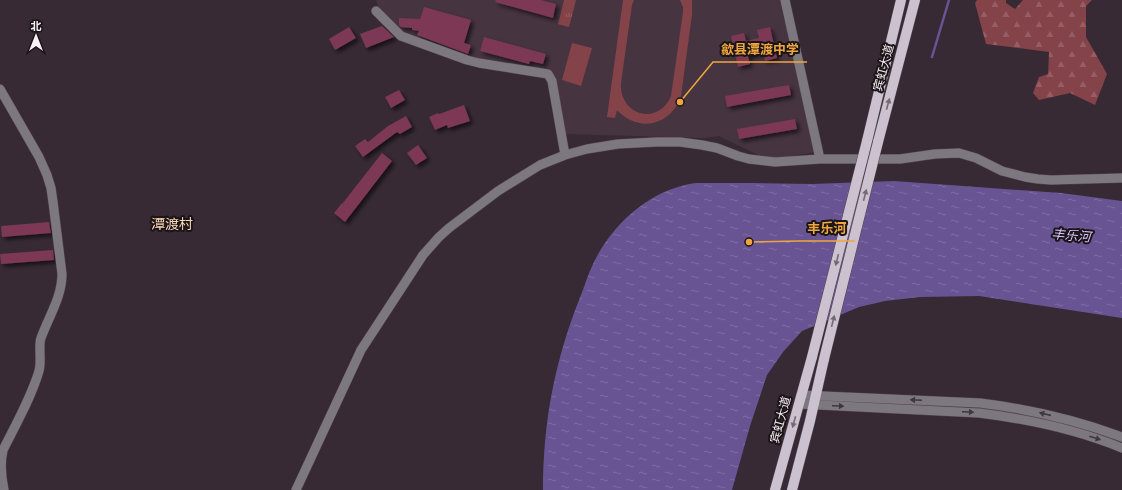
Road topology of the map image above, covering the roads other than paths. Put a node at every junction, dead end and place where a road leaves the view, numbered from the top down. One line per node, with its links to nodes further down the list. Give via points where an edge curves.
1 (785, 0): 7 (street)
2 (901, 0): 9 (main road, 宾虹大道, one-way to 9, bridge)
3 (916, 0): 10 (main road, 宾虹大道, one-way to 3, bridge, via 878,142)
4 (376, 10): 6 (street, via 401,36 467,60 548,74 552,81)
5 (0, 89): 13 (street, via 47,175 62,274 58,297 40,340 41,363 34,386 1,457)
6 (565, 154): 7 (street, via 618,144 680,142 717,148 769,162); 14 (street, via 540,165 498,191 449,228 423,255 361,350)
7 (820, 159): 8 (street, via 900,159 960,153 1002,171 1025,177 1050,180)
8 (1122, 178)
9 (800, 400): 10 (street); 15 (main road, 宾虹大道, one-way to 15)
10 (815, 400): 11 (street, one-way to 10, via 1060,417 1007,406 980,403); 12 (street, one-way to 12, via 1005,416 1085,434); 16 (main road)
11 (1122, 437)
12 (1122, 448)
13 (4, 490)
14 (296, 490)
15 (776, 490)
16 (792, 490)

